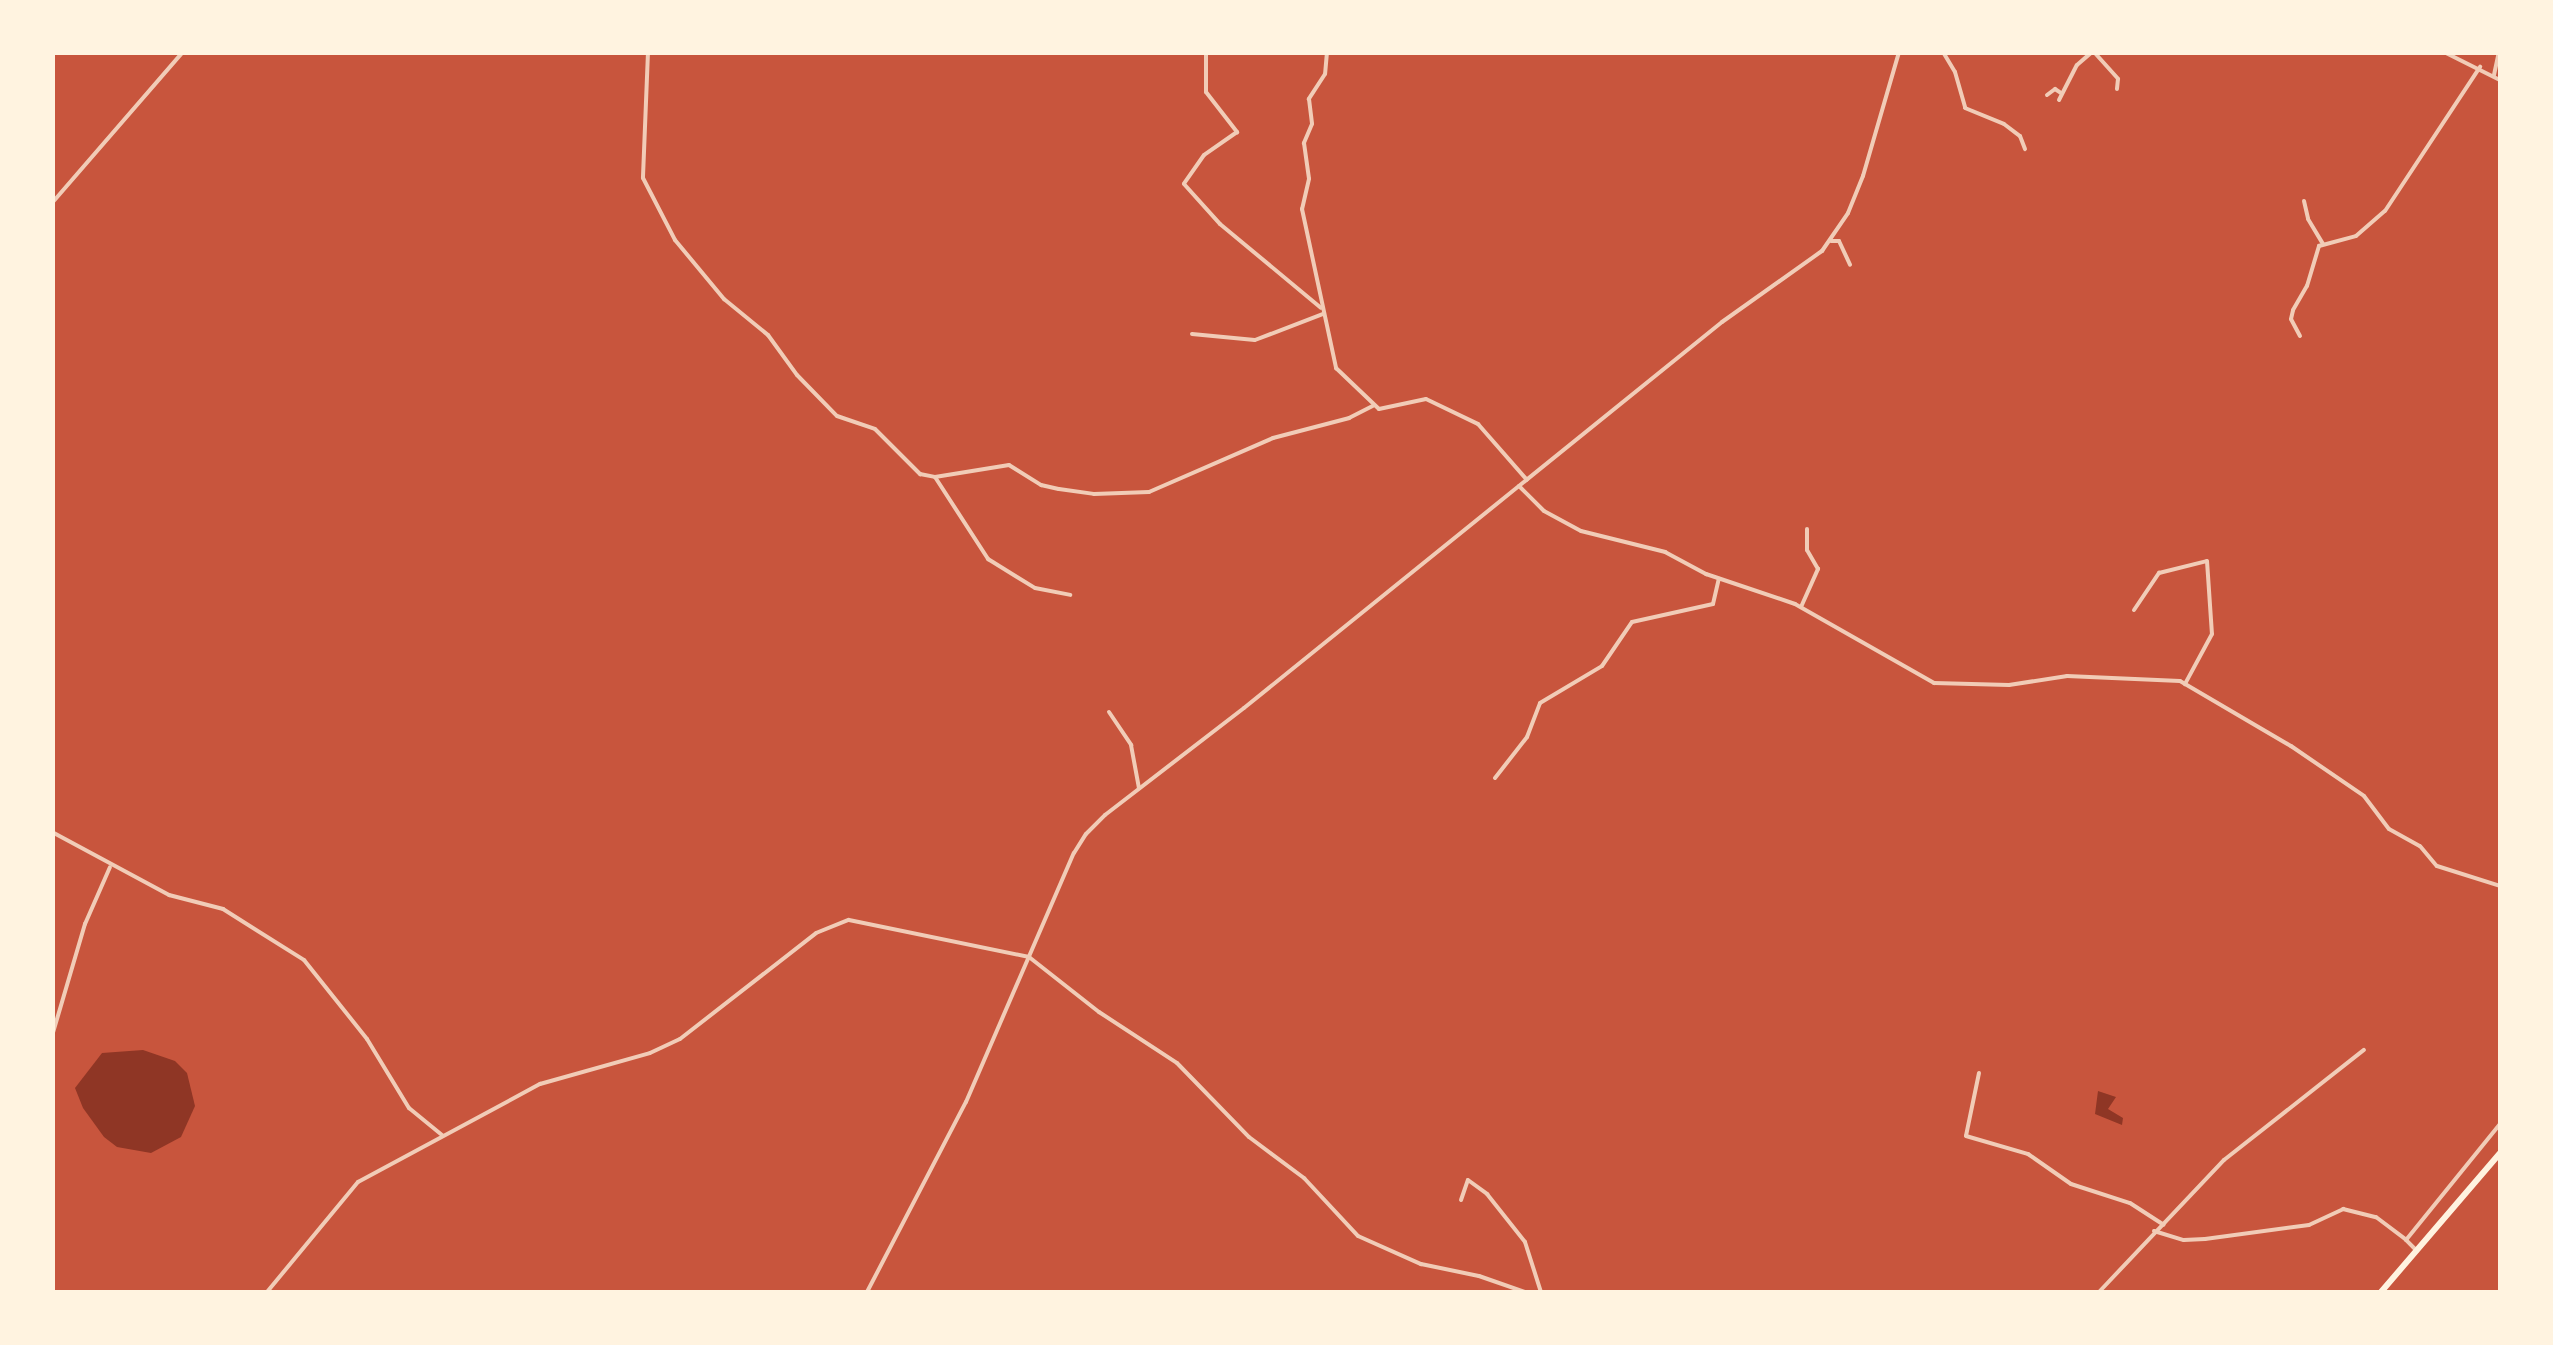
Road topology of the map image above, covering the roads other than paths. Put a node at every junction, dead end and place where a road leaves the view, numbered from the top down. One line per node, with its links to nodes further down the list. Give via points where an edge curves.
1 (184, 52): 21 (street)
2 (648, 52): 29 (street, via 643,178 685,254 730,306 768,334 837,416 875,429 920,474)
3 (1206, 52): 25 (street, via 1206,92 1238,132 1204,155 1184,184 1220,224)
4 (1327, 52): 25 (street, via 1325,74 1310,99 1302,210)
5 (1899, 52): 22 (street, via 1863,176)
6 (1943, 52): 19 (street, via 1965,108 2004,124)
7 (2024, 52): 8 (street)
8 (2040, 52)
9 (2093, 52): 15 (street, via 2118,79); 16 (street)
10 (2444, 52): 12 (street)
11 (2499, 52): 13 (street)
12 (2480, 67): 13 (street); 23 (street, via 2385,212 2356,236)
13 (2494, 74): 14 (street)
14 (2500, 80)
15 (2116, 89)
16 (2062, 93): 17 (street); 18 (street)
17 (2047, 95)
18 (2059, 100)
19 (2025, 149)
20 (2304, 201): 23 (street)
21 (52, 203)
22 (1831, 241): 24 (street, via 1840,241); 30 (street)
23 (2324, 244): 27 (street, via 2293,310)
24 (1850, 265)
25 (1322, 311): 26 (street, via 1254,340); 28 (street, via 1336,368)
26 (1192, 334)
27 (2300, 336)
28 (1373, 406): 29 (street, via 1273,438 1149,492 1059,489 1003,465); 30 (street, via 1437,402 1491,434)
29 (935, 476): 34 (street, via 988,559 1035,588)
30 (1527, 480): 31 (street)
31 (1518, 486): 33 (street, via 1544,511 1581,531 1665,552); 40 (street)
32 (1807, 530): 35 (street, via 1807,550 1818,569)
33 (1719, 579): 35 (street); 39 (street, via 1713,604 1632,622 1602,666 1540,703 1527,737)
34 (1070, 596)
35 (1801, 607): 37 (street, via 1934,684 2010,686 2098,676)
36 (2134, 610): 37 (street, via 2159,574 2208,561 2212,634)
37 (2186, 684): 43 (street, via 2364,796 2389,829 2420,846 2438,866)
38 (1109, 712): 40 (street, via 1131,745)
39 (1495, 778)
40 (1139, 788): 44 (street, via 1080,842)
41 (52, 832): 42 (street)
42 (110, 867): 45 (street, via 85,924); 49 (street, via 169,895 223,910 304,960 367,1040 409,1108)
43 (2500, 886)
44 (1030, 957): 49 (street, via 871,922 833,922 680,1040 540,1084); 57 (street, via 966,1102); 58 (street, via 1177,1062 1358,1236 1421,1264)
45 (52, 1036)
46 (2364, 1050): 52 (street, via 2224,1160)
47 (1979, 1072): 52 (street, via 1966,1136 2028,1154 2071,1184 2130,1203)
48 (2500, 1124): 54 (street)
49 (442, 1136): 56 (street, via 358,1182)
50 (2500, 1153): 55 (highway)
51 (1461, 1200): 59 (street, via 1468,1180 1487,1194 1525,1242)
52 (2164, 1224): 53 (street)
53 (2154, 1232): 54 (street, via 2205,1239 2309,1225 2343,1209 2376,1217); 60 (street)
54 (2406, 1240): 55 (street)
55 (2417, 1251): 61 (highway)
56 (266, 1292)
57 (867, 1292)
58 (1525, 1292)
59 (1542, 1292)
60 (2099, 1292)
61 (2381, 1292)

